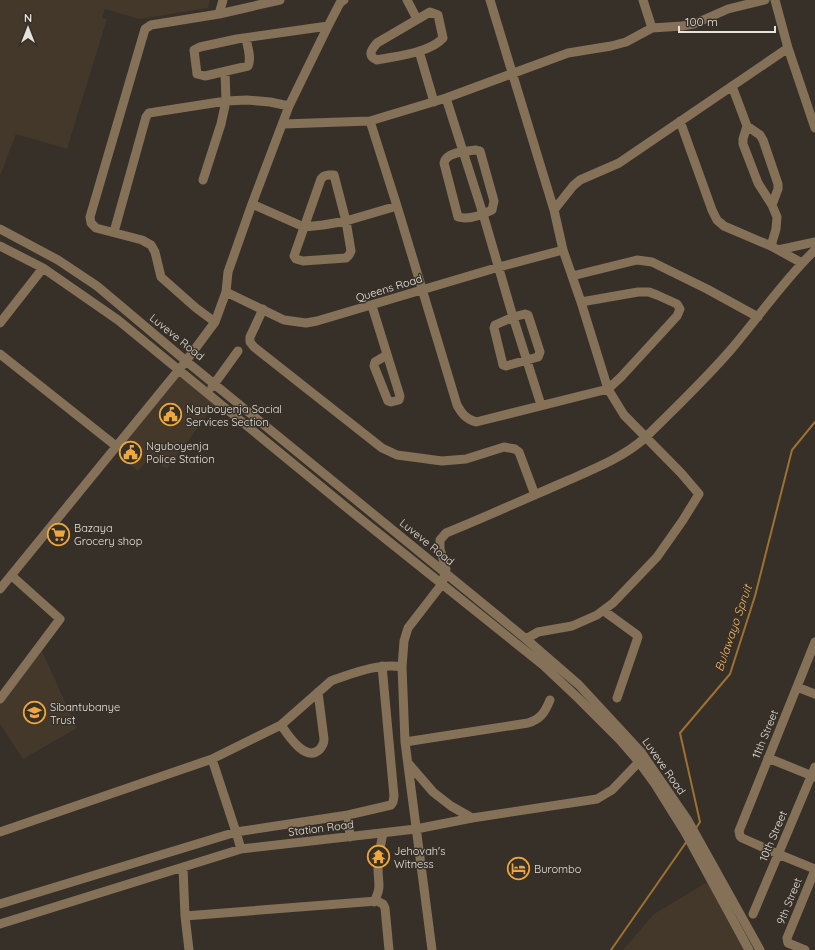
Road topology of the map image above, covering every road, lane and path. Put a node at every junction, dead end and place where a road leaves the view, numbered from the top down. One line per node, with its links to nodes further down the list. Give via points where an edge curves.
1 (223, 0): 9 (street)
2 (280, 0): 9 (street)
3 (407, 0): 10 (street)
4 (490, 0): 17 (street)
5 (643, 0): 12 (street)
6 (765, 0): 12 (street, via 728,9 694,24)
7 (775, 0): 14 (street)
8 (341, 1): 11 (street)
9 (219, 14): 39 (street, via 145,28 90,217 96,228)
10 (417, 19): 15 (street, via 430,12 438,15 443,38 440,42); 15 (street, via 377,43 371,55 377,60)
11 (328, 26): 13 (street); 22 (street)
12 (652, 28): 17 (street, via 626,42 568,54)
13 (246, 38): 16 (street, via 249,64); 16 (street, via 194,50 198,74 205,76)
14 (788, 48): 18 (street); 23 (street)
15 (419, 51): 21 (street)
16 (226, 72): 20 (street)
17 (513, 74): 19 (street); 34 (street)
18 (732, 86): 25 (street); 27 (street)
19 (446, 98): 21 (street); 29 (street)
20 (226, 101): 22 (street, via 247,100); 30 (street); 39 (street, via 149,113)
21 (434, 102): 24 (street)
22 (289, 106): 26 (street)
23 (813, 113): 28 (street)
24 (370, 121): 26 (street); 33 (street)
25 (680, 121): 34 (street, via 619,163 580,180); 42 (street, via 717,220 724,226)
26 (283, 124): 31 (street)
27 (747, 126): 32 (street, via 743,144 758,183); 32 (street, via 763,140 778,184)
28 (815, 128)
29 (463, 151): 35 (street); 35 (street, via 480,151 494,201 492,210); 35 (street, via 447,157 444,163 458,217)
30 (203, 180)
31 (252, 204): 37 (street); 50 (street, via 228,272)
32 (772, 204): 42 (street, via 777,221)
33 (397, 206): 36 (street); 49 (street)
34 (554, 210): 43 (street)
35 (483, 214): 46 (street)
36 (346, 221): 37 (street); 37 (street, via 334,175 328,175 321,179); 37 (street, via 351,251 346,258 303,262 296,259 294,256)
37 (304, 227)
38 (0, 229): 61 (street, Luveve Road, via 58,260 97,286)
39 (114, 232): 56 (street, via 151,245 161,277)
40 (815, 242): 42 (street)
41 (0, 246): 47 (street, Luveve Road)
42 (775, 248): 45 (street)
43 (563, 250): 46 (street, Queens Road); 48 (street)
44 (815, 250): 45 (street)
45 (802, 262): 55 (street)
46 (499, 267): 49 (street, Queens Road); 54 (street)
47 (43, 268): 57 (street); 63 (street, Luveve Road, via 118,320)
48 (572, 276): 51 (street); 55 (street, via 644,260 708,289)
49 (422, 290): 52 (street, Queens Road); 67 (street, via 457,405 468,419 476,422)
50 (226, 292): 53 (street, Queens Road); 56 (street)
51 (581, 302): 65 (street); 65 (street, via 649,292 677,304 680,309 677,316)
52 (372, 306): 53 (street, Queens Road, via 306,323 284,320); 60 (street)
53 (263, 309): 70 (street, via 250,337 254,347 382,448 397,455 442,462 466,459 504,447 509,448 520,452)
54 (513, 317): 62 (street); 62 (street, via 528,315 540,352 538,357); 62 (street, via 498,323 494,328 504,365)
55 (758, 318): 68 (street)
56 (215, 322): 61 (street)
57 (0, 323)
58 (238, 351): 64 (street)
59 (0, 354): 69 (street)
60 (387, 355): 60 (street, via 400,396 395,402 388,401 374,366 375,362)
61 (186, 361): 63 (street); 64 (street, Luveve Road)
62 (527, 361): 67 (street)
63 (179, 369): 66 (street, Luveve Road); 69 (street)
64 (215, 384): 66 (street); 71 (street, Luveve Road)
65 (608, 389): 67 (street); 68 (street, via 624,415)
66 (207, 393): 73 (street, Luveve Road)
67 (541, 405)
68 (645, 438): 70 (street, via 620,456); 75 (street, via 699,494 657,557)
69 (116, 446): 72 (street)
70 (535, 495): 71 (street, via 446,533 440,540 440,549)
71 (446, 572): 73 (street); 76 (street, Luveve Road)
72 (12, 576): 74 (street); 83 (street, via 60,619)
73 (442, 584): 79 (street, via 408,628); 90 (street, Luveve Road, via 542,665 584,703)
74 (0, 589)
75 (604, 611): 76 (street, via 572,626 538,632); 84 (street, via 638,637)
76 (526, 639): 113 (street, Luveve Road, via 579,685 629,737 652,767 687,819)
77 (815, 642): 80 (street, 11th Street)
78 (382, 666): 79 (street); 81 (street, via 336,679); 93 (street, via 394,799 388,807)
79 (402, 667): 87 (street)
80 (797, 687): 82 (street); 88 (street, 11th Street)
81 (318, 692): 86 (street); 86 (street, via 324,739 316,752 302,750)
82 (815, 694)
83 (0, 698)
84 (617, 698)
85 (550, 700): 87 (street, via 541,717 528,723)
86 (281, 726): 89 (street)
87 (405, 742): 91 (street)
88 (768, 758): 92 (street); 101 (street, 11th Street, via 740,836)
89 (212, 759): 96 (street); 97 (street)
90 (639, 762): 94 (street, Station Road, via 612,790 597,799); 112 (street, Luveve Road, via 685,832)
91 (408, 763): 94 (street, via 433,792); 95 (street)
92 (814, 773): 101 (street, 10th Street)
93 (348, 815): 97 (street); 99 (street)
94 (472, 818): 95 (street, Station Road)
95 (416, 829): 98 (street, Station Road); 111 (street)
96 (0, 832)
97 (236, 832): 100 (street); 105 (street)
98 (383, 833): 99 (street, Station Road); 104 (street, via 378,867 379,893)
99 (350, 837): 100 (street, Station Road)
100 (240, 849): 102 (street, Station Road)
101 (778, 854): 103 (street); 106 (street, 10th Street)
102 (183, 867): 107 (street); 108 (street, Station Road)
103 (815, 870): 114 (street, 9th Street, via 787,938 788,943)
104 (374, 902): 107 (street); 110 (street, via 380,902 385,908)
105 (0, 904)
106 (753, 914)
107 (185, 916): 109 (street)
108 (0, 924)
109 (189, 950)
110 (389, 950)
111 (432, 950)
112 (748, 950)
113 (760, 950)
114 (805, 950)

